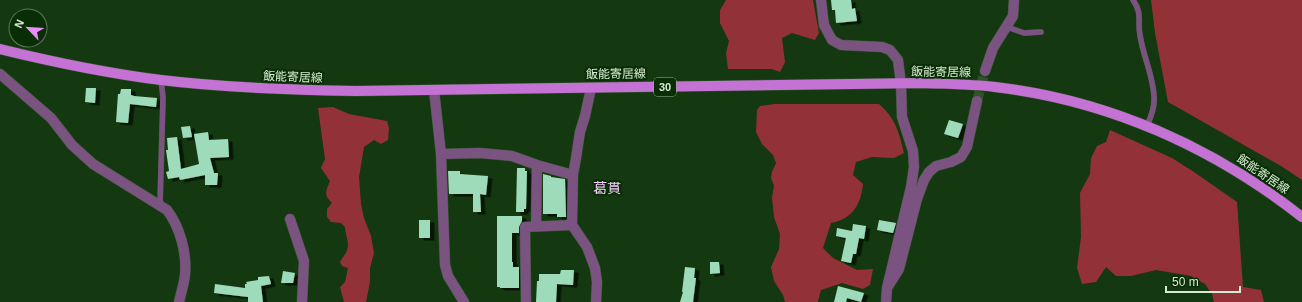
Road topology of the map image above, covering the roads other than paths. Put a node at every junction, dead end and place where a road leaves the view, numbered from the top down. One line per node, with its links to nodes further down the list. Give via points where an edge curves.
1 (821, 0): 10 (street, via 824,25 832,40 841,45 890,50 898,60)
2 (1014, 0): 4 (street, via 1013,16)
3 (1133, 0): 14 (lane, via 1140,18 1139,34 1154,95 1154,108)
4 (1007, 27): 5 (lane, via 1024,33); 7 (street, via 993,48)
5 (1040, 32)
6 (0, 49): 9 (main road, 飯能寄居線 / 30, via 64,64)
7 (985, 71)
8 (0, 74): 18 (street, via 51,118 72,145 93,164)
9 (161, 80): 12 (main road, 飯能寄居線 / 30, via 298,90); 18 (lane, via 163,96)
10 (901, 84): 11 (main road, 飯能寄居線 / 30); 14 (main road, 飯能寄居線 / 30, via 970,85 1025,92 1084,104); 23 (street, via 902,117 913,151 914,168)
11 (591, 88): 12 (main road, 飯能寄居線 / 30); 17 (street)
12 (434, 90): 15 (street)
13 (978, 101): 23 (street, via 965,153 956,160 936,166 924,180 899,269)
14 (1147, 126): 19 (main road, 飯能寄居線 / 30, via 1231,167)
15 (441, 154): 16 (street, via 480,153 512,156); 26 (street, via 445,265 448,276)
16 (537, 165): 17 (street); 22 (street)
17 (573, 175): 21 (street)
18 (160, 205): 24 (street, via 174,219 184,251 185,274)
19 (1302, 217)
20 (290, 219): 25 (street, via 304,261)
21 (572, 224): 22 (street); 28 (street, via 587,247 595,268)
22 (536, 226): 27 (street, via 525,227)
23 (887, 288): 29 (street)
24 (179, 302)
25 (302, 302)
26 (464, 302)
27 (526, 302)
28 (596, 302)
29 (886, 302)

